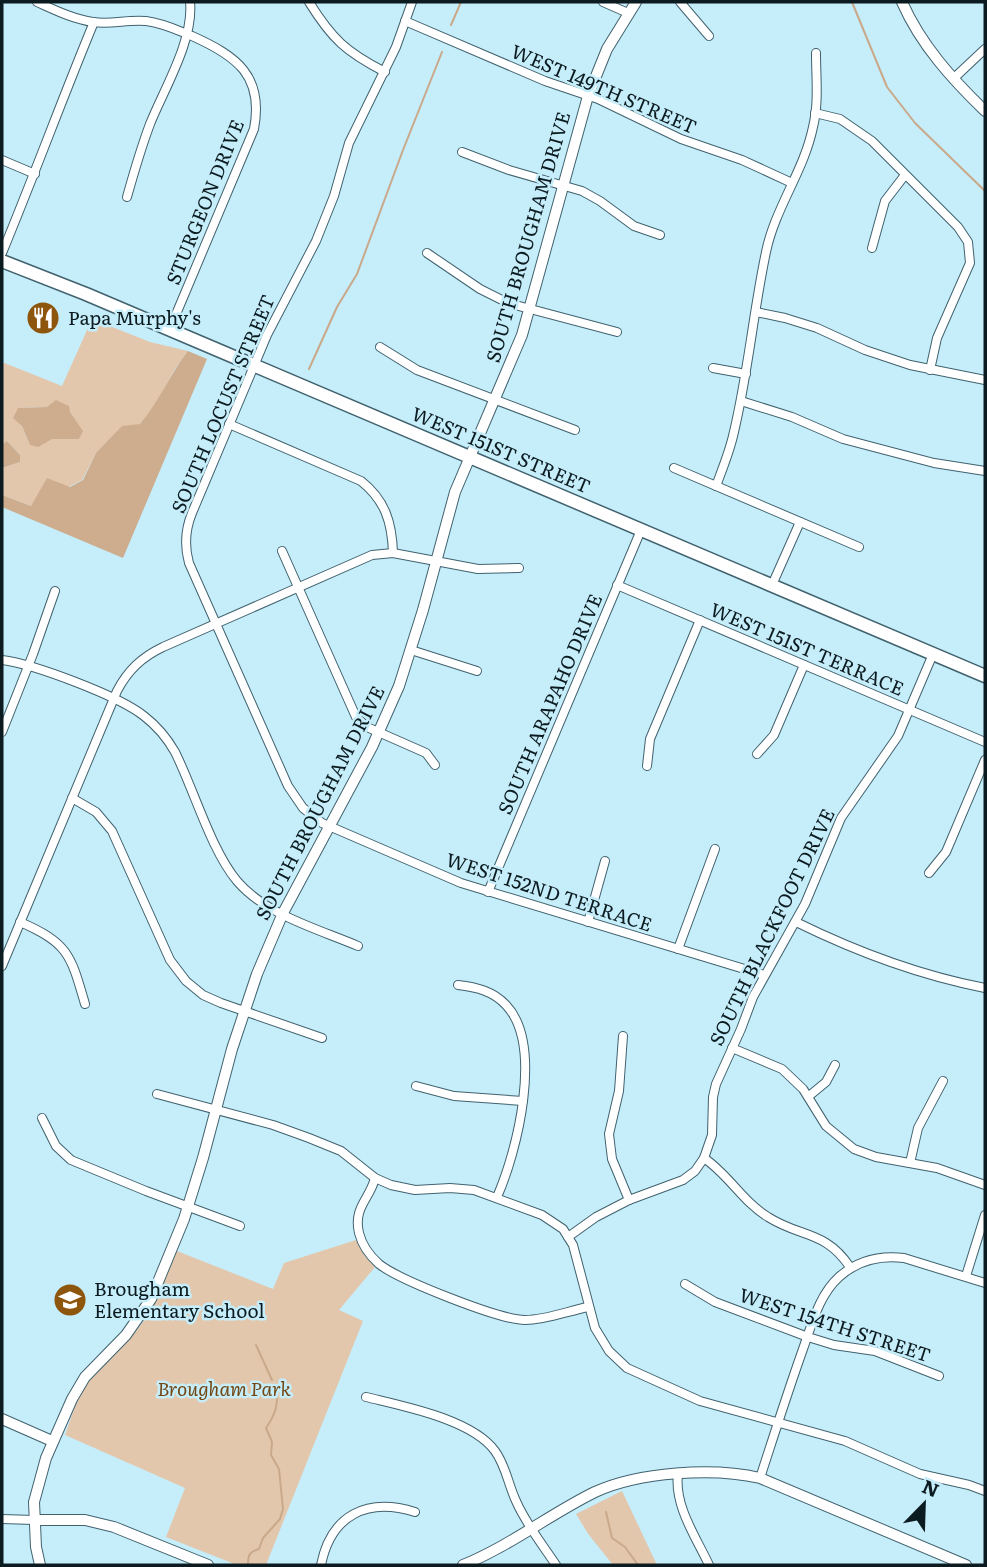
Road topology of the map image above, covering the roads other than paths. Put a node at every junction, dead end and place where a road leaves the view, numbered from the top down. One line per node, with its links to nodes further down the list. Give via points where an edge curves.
1 (37, 2): 11 (street, STURGEON DRIVE)
2 (190, 2): 12 (street)
3 (309, 2): 16 (street, via 338,43)
4 (412, 2): 10 (street, SOUTH LOCUST STREET)
5 (603, 2): 9 (street)
6 (636, 2): 9 (street, SOUTH BROUGHAM DRIVE)
7 (680, 2): 13 (street)
8 (902, 2): 17 (street, via 924,42)
9 (628, 13): 18 (street, SOUTH BROUGHAM DRIVE, via 607,48)
10 (405, 21): 16 (street, SOUTH LOCUST STREET); 18 (street, WEST 149TH STREET)
11 (94, 22): 12 (street, STURGEON DRIVE, via 145,21); 23 (street)
12 (187, 34): 27 (street, via 140,150); 35 (street, STURGEON DRIVE, via 224,51 242,66 253,86 257,114)
13 (709, 36)
14 (985, 49): 17 (street)
15 (816, 53): 20 (street)
16 (385, 72): 38 (street, SOUTH LOCUST STREET, via 349,143 316,242)
17 (953, 79): 19 (street)
18 (588, 96): 25 (street, WEST 149TH STREET); 26 (street, SOUTH BROUGHAM DRIVE)
19 (985, 111)
20 (815, 113): 24 (street, via 852,126); 25 (street)
21 (462, 152): 26 (street)
22 (2, 160): 23 (street)
23 (34, 174): 30 (street)
24 (905, 175): 29 (street, via 885,201); 40 (street, via 958,227 970,253 970,263 937,338)
25 (792, 183): 34 (street, via 766,249)
26 (563, 185): 28 (street, via 600,201 634,226); 33 (street, SOUTH BROUGHAM DRIVE)
27 (127, 197)
28 (660, 235)
29 (872, 248)
30 (2, 253)
31 (427, 253): 33 (street, via 480,289)
32 (2, 261): 35 (main road, WEST 151ST STREET)
33 (530, 309): 36 (street); 43 (street, SOUTH BROUGHAM DRIVE)
34 (755, 312): 40 (street, via 817,328 865,350); 41 (street)
35 (169, 331): 38 (main road, WEST 151ST STREET)
36 (617, 332)
37 (380, 347): 43 (street, via 408,366)
38 (253, 366): 45 (street, SOUTH LOCUST STREET); 47 (main road, WEST 151ST STREET)
39 (713, 368): 41 (street)
40 (930, 370): 42 (street)
41 (746, 374): 44 (street)
42 (985, 380)
43 (495, 401): 46 (street); 47 (street, SOUTH BROUGHAM DRIVE)
44 (741, 401): 49 (street, via 843,439 924,461); 50 (street)
45 (229, 424): 55 (street, via 361,481 387,513); 63 (street, SOUTH LOCUST STREET, via 186,534 189,563)
46 (575, 430)
47 (471, 458): 52 (main road, WEST 151ST STREET); 56 (street, SOUTH BROUGHAM DRIVE)
48 (674, 468): 50 (street)
49 (985, 471)
50 (716, 486): 51 (street)
51 (800, 522): 53 (street); 59 (street)
52 (641, 530): 58 (street, SOUTH ARAPAHO DRIVE); 59 (main road, WEST 151ST STREET)
53 (859, 547)
54 (282, 551): 60 (street)
55 (393, 553): 56 (street); 60 (street, via 372,555)
56 (435, 562): 57 (street, via 478,569); 64 (street, SOUTH BROUGHAM DRIVE)
57 (519, 568)
58 (617, 585): 62 (street, WEST 151ST TERRACE); 85 (street, SOUTH ARAPAHO DRIVE)
59 (772, 585): 65 (main road, WEST 151ST STREET)
60 (297, 587): 63 (street); 74 (street, via 356,717)
61 (55, 591): 67 (street)
62 (699, 620): 68 (street, WEST 151ST TERRACE); 79 (street, via 650,739)
63 (216, 624): 71 (street, via 141,660); 81 (street, SOUTH LOCUST STREET, via 294,797 308,813)
64 (411, 650): 69 (street); 74 (street, SOUTH BROUGHAM DRIVE)
65 (933, 654): 70 (main road, WEST 151ST STREET); 72 (street, SOUTH BLACKFOOT DRIVE)
66 (2, 660): 67 (street)
67 (29, 665): 71 (street); 73 (street)
68 (804, 665): 72 (street, WEST 151ST TERRACE); 76 (street, via 774,736)
69 (477, 671)
70 (985, 676)
71 (114, 699): 80 (street); 86 (street, via 143,715 166,738 228,868 246,890)
72 (910, 710): 75 (street, WEST 151ST TERRACE); 89 (street, SOUTH BLACKFOOT DRIVE, via 886,756 841,818)
73 (2, 732)
74 (379, 732): 78 (street, via 425,753); 81 (street, SOUTH BROUGHAM DRIVE)
75 (985, 742)
76 (757, 754)
77 (985, 760): 84 (street, via 946,852)
78 (435, 765)
79 (647, 766)
80 (72, 798): 87 (street); 97 (street, via 96,812 111,831 179,974 203,995)
81 (329, 825): 85 (street, WEST 152ND TERRACE); 86 (street, SOUTH BROUGHAM DRIVE)
82 (715, 849): 91 (street)
83 (605, 861): 88 (street)
84 (929, 873)
85 (488, 892): 88 (street, WEST 152ND TERRACE)
86 (283, 913): 90 (street); 97 (street, SOUTH BROUGHAM DRIVE)
87 (20, 922): 92 (street); 96 (street, via 47,934 65,951)
88 (588, 922): 91 (street, WEST 152ND TERRACE)
89 (796, 922): 93 (street, SOUTH BLACKFOOT DRIVE); 95 (street, via 882,960)
90 (358, 946)
91 (678, 949): 93 (street, WEST 152ND TERRACE)
92 (2, 966)
93 (764, 975): 100 (street, SOUTH BLACKFOOT DRIVE)
94 (458, 985): 106 (street, via 488,992 514,1015 522,1036)
95 (985, 988)
96 (85, 1004)
97 (243, 1012): 99 (street); 107 (street, SOUTH BROUGHAM DRIVE)
98 (624, 1036): 114 (street, via 609,1134 612,1159)
99 (321, 1038)
100 (732, 1048): 105 (street, via 782,1069); 109 (street, SOUTH BLACKFOOT DRIVE, via 716,1084 712,1135)
101 (835, 1065): 105 (street, via 826,1082)
102 (943, 1082): 110 (street, via 918,1128)
103 (416, 1086): 106 (street, via 454,1096)
104 (157, 1094): 107 (street)
105 (809, 1096): 110 (street, via 826,1126 845,1143 876,1157)
106 (523, 1101): 113 (street, via 509,1167)
107 (216, 1109): 111 (street, via 334,1149); 115 (street, SOUTH BROUGHAM DRIVE)
108 (42, 1118): 115 (street, via 56,1146 71,1160)
109 (704, 1158): 114 (street, via 683,1180); 119 (street, via 751,1205 790,1229 821,1238)
110 (910, 1163): 112 (street)
111 (375, 1178): 113 (street, via 415,1190 462,1188); 123 (street, via 362,1202 359,1232 366,1249 386,1269 500,1317 535,1320)
112 (985, 1185)
113 (497, 1196): 118 (street, via 549,1218)
114 (629, 1200): 118 (street)
115 (188, 1206): 117 (street); 129 (street, SOUTH BROUGHAM DRIVE, via 151,1299 126,1335 85,1377)
116 (985, 1215): 120 (street)
117 (240, 1226)
118 (568, 1237): 123 (street)
119 (850, 1268): 120 (street, via 891,1256); 124 (street, via 825,1294)
120 (966, 1276): 121 (street)
121 (985, 1283)
122 (685, 1284): 124 (street, WEST 154TH STREET, via 715,1302)
123 (588, 1307): 128 (street, via 603,1342 627,1368 700,1401)
124 (808, 1336): 125 (street, WEST 154TH STREET, via 875,1351); 128 (street)
125 (939, 1376)
126 (366, 1397): 136 (street, via 438,1416 483,1439 501,1460)
127 (2, 1419): 129 (street)
128 (778, 1423): 131 (street); 132 (street, via 845,1441 920,1474)
129 (52, 1441): 135 (street, SOUTH BROUGHAM DRIVE, via 37,1485)
130 (678, 1474): 131 (street, via 737,1473); 136 (street, via 607,1487); 142 (street, via 681,1504)
131 (760, 1478): 143 (street)
132 (985, 1491)
133 (415, 1512): 139 (street, via 393,1507 357,1511 336,1529)
134 (2, 1519): 135 (street)
135 (34, 1520): 137 (street, SOUTH BROUGHAM DRIVE); 138 (street, via 85,1520 114,1527)
136 (532, 1530): 140 (street); 141 (street)
137 (40, 1565)
138 (205, 1565)
139 (321, 1565)
140 (463, 1565)
141 (556, 1565)
142 (709, 1565)
143 (966, 1565)

